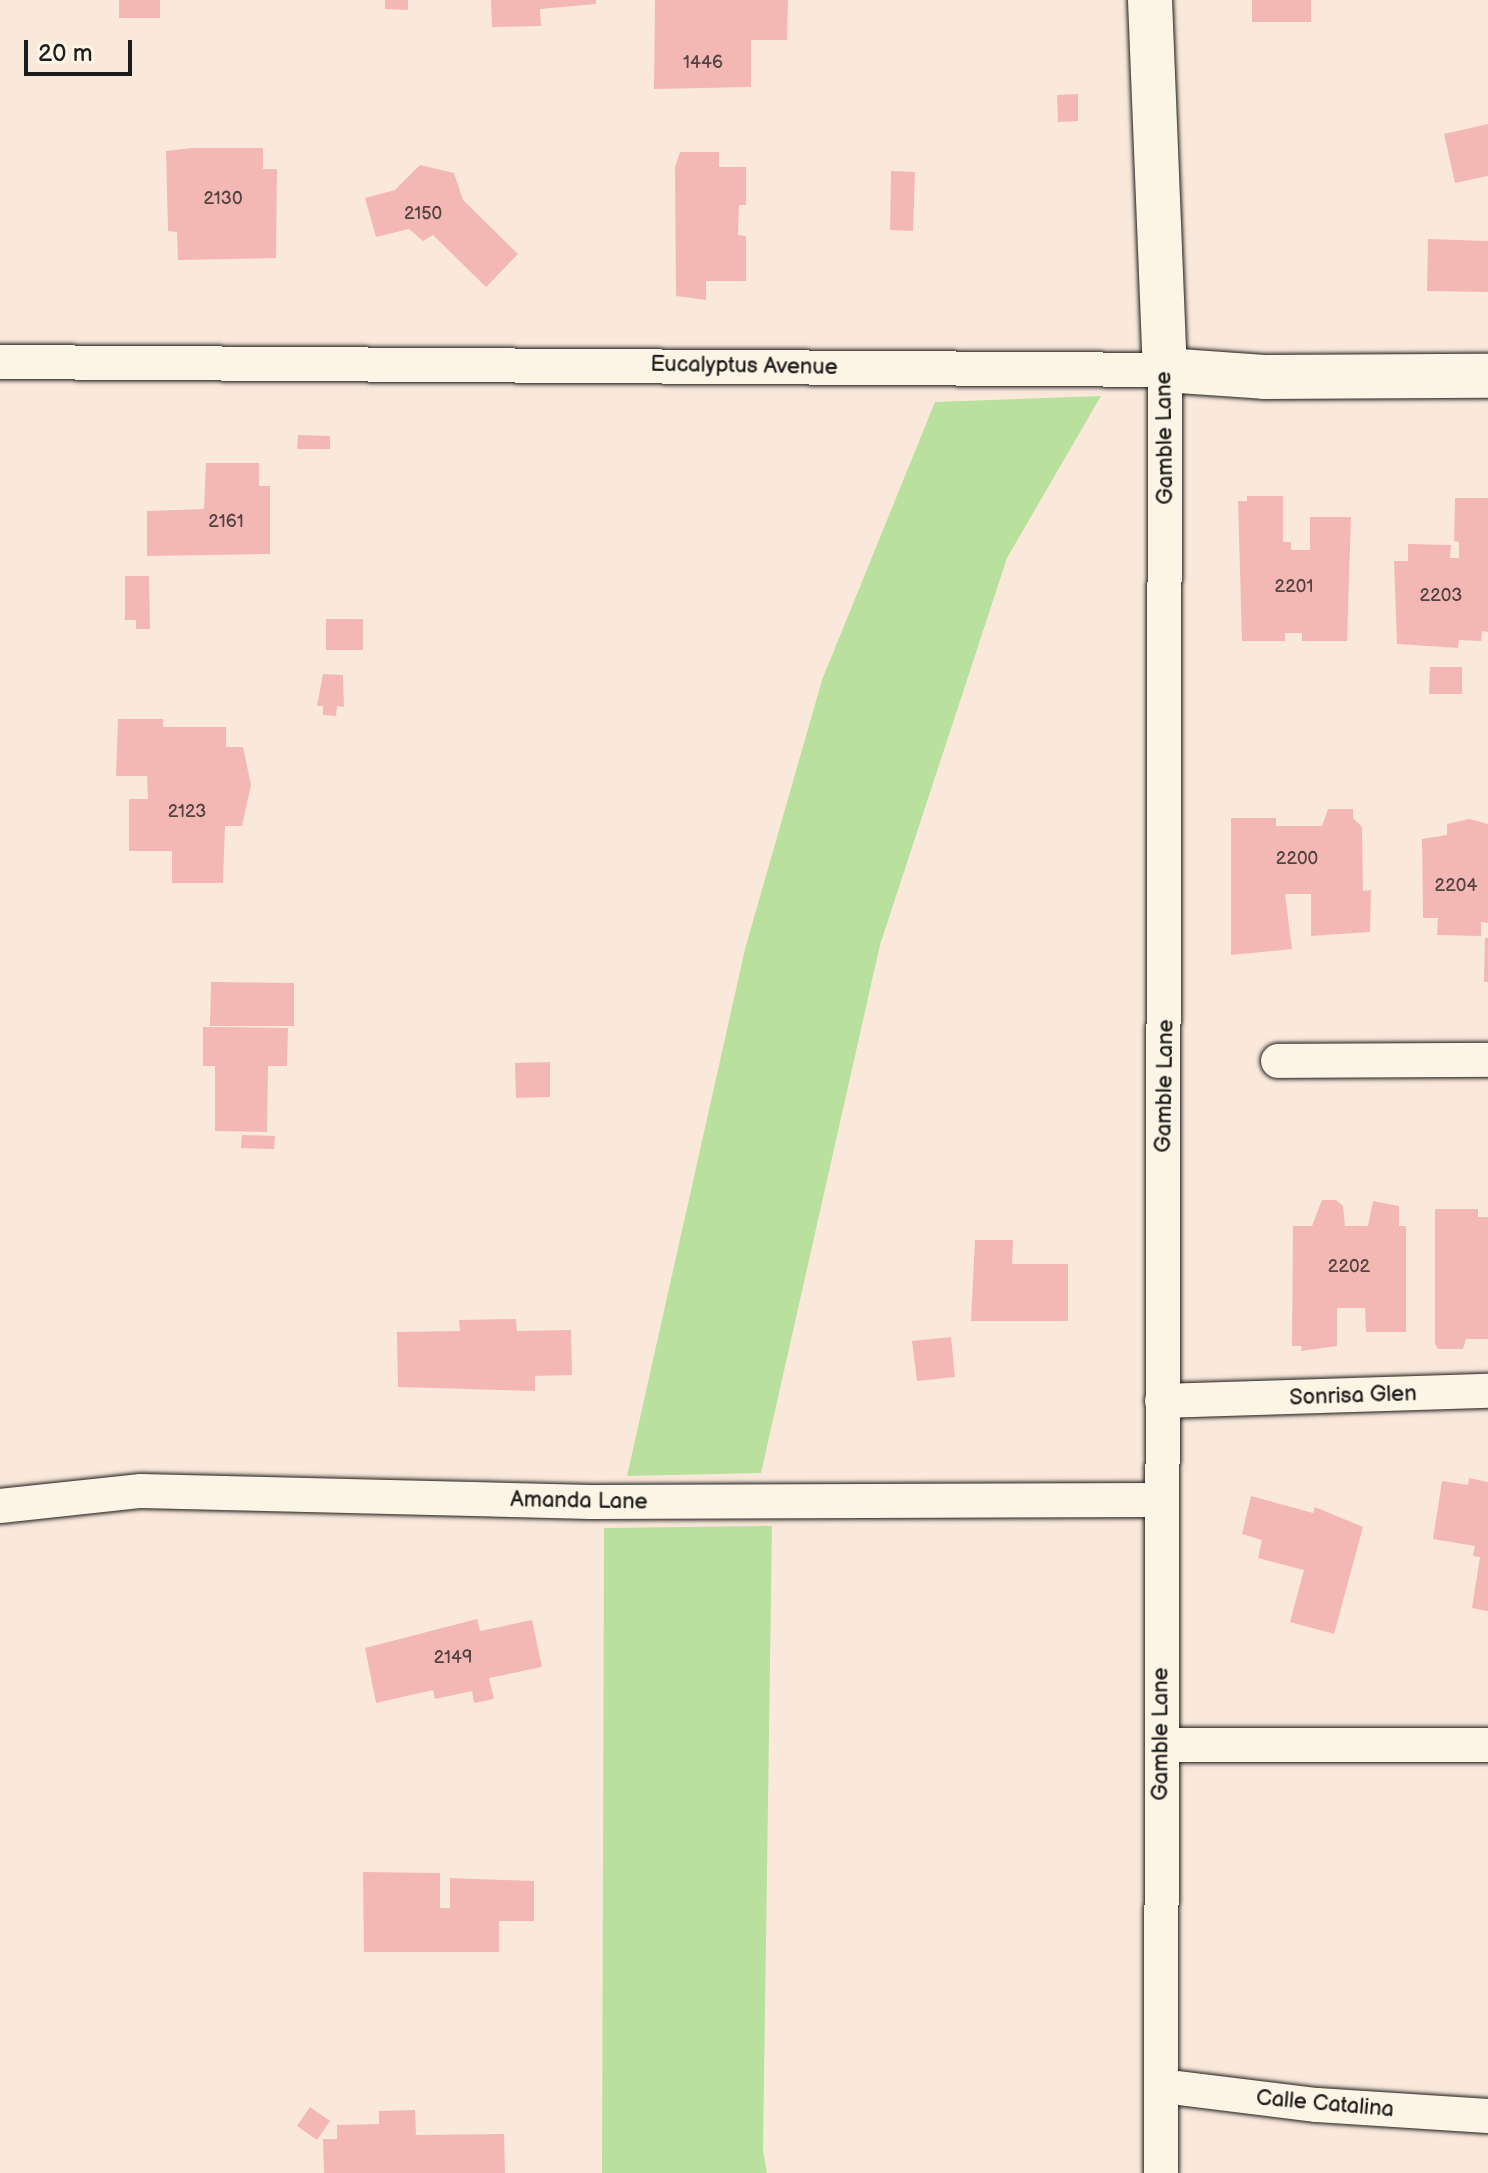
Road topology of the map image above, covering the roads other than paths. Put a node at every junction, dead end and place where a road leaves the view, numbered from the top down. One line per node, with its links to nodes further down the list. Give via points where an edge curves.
1 (1150, 0): 3 (street, Gamble Lane)
2 (0, 362): 3 (street, Eucalyptus Avenue)
3 (1165, 370): 4 (street, Eucalyptus Avenue, via 1264,377); 8 (street, Gamble Lane)
4 (1488, 376)
5 (1488, 1060): 6 (street)
6 (1278, 1061)
7 (1488, 1391): 8 (street, Sonrisa Glen)
8 (1162, 1401): 9 (street, Gamble Lane)
9 (1159, 1500): 10 (street, Amanda Lane, via 591,1502 141,1491); 11 (street, Gamble Lane)
10 (0, 1506)
11 (1162, 1745): 12 (street); 13 (street, Gamble Lane)
12 (1488, 1745)
13 (1162, 2086): 14 (street, Calle Catalina, via 1317,2105); 15 (street, Gamble Lane)
14 (1488, 2116)
15 (1161, 2173)

